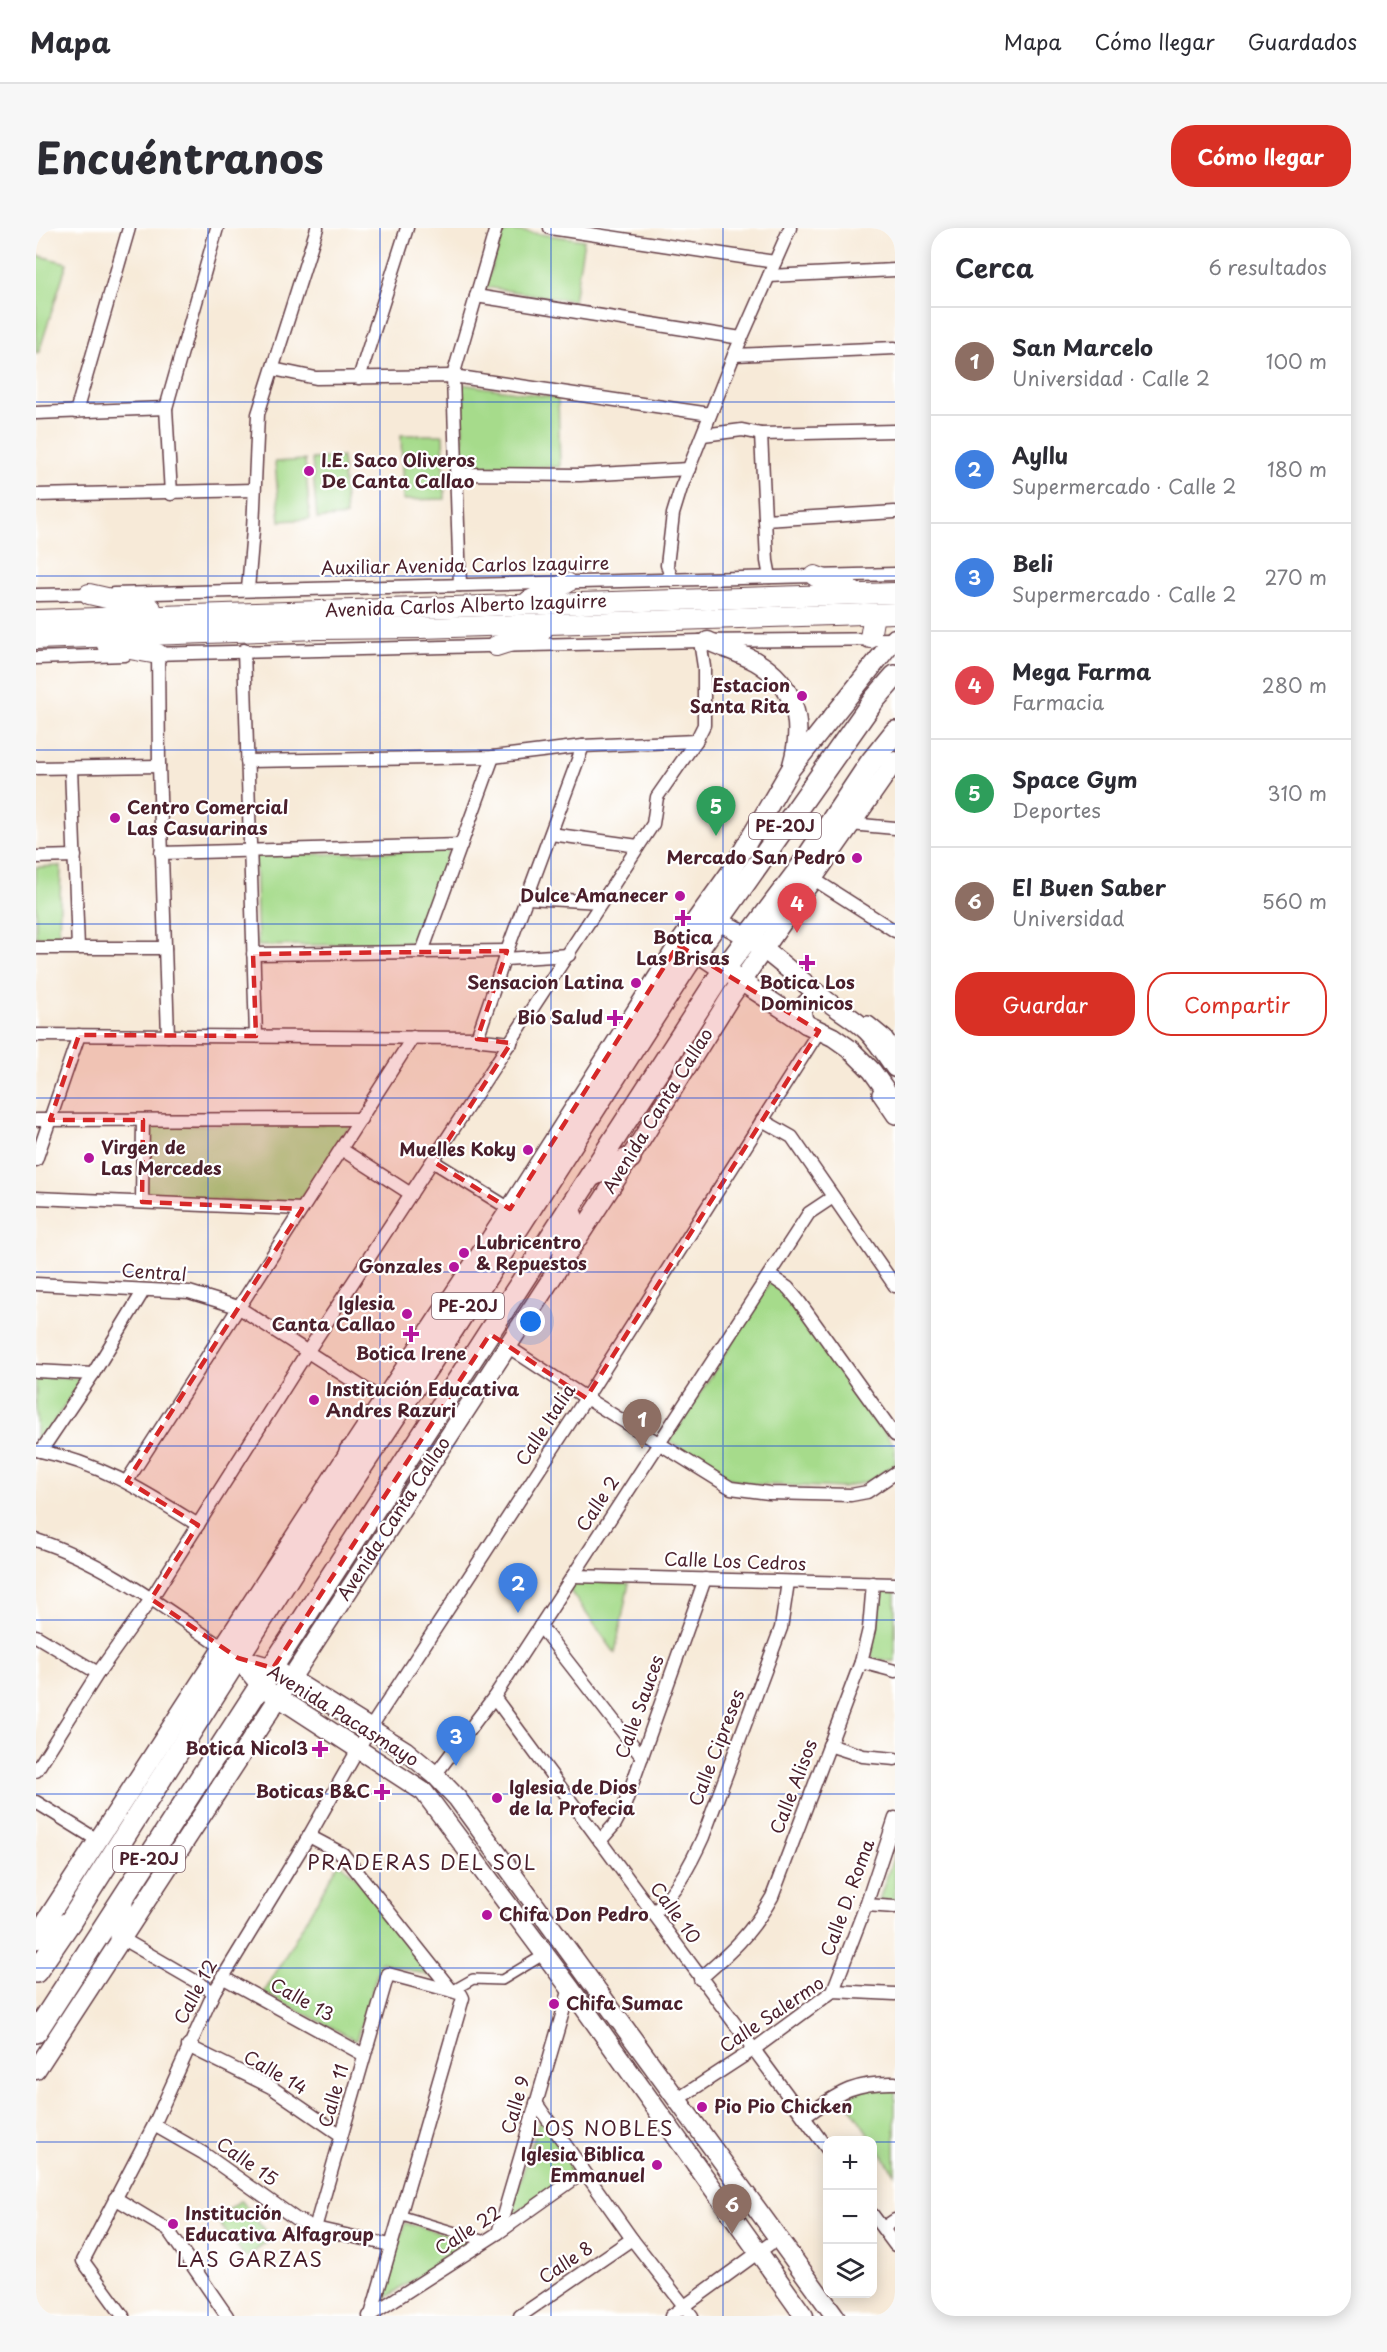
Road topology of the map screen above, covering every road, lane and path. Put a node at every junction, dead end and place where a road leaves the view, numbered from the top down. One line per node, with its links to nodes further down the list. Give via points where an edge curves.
1 (129, 228): 19 (street)
2 (217, 228): 18 (street)
3 (317, 228): 15 (street)
4 (407, 228): 17 (street)
5 (496, 228): 11 (street)
6 (550, 228): 8 (street)
7 (790, 228): 8 (street)
8 (775, 262): 10 (street)
9 (895, 270): 10 (street)
10 (768, 276): 12 (street)
11 (476, 296): 12 (street); 16 (street)
12 (741, 338): 14 (street)
13 (895, 348): 14 (street)
14 (734, 355): 21 (street)
15 (273, 369): 17 (street, via 316,378); 27 (street, via 258,414)
16 (453, 376): 17 (street); 21 (street); 26 (street)
17 (359, 378)
18 (166, 408): 19 (street); 28 (street)
19 (76, 412): 20 (street)
20 (36, 413)
21 (710, 414): 24 (street)
22 (895, 431): 23 (street)
23 (761, 434): 24 (street, via 742,430); 31 (street)
24 (703, 435): 25 (street)
25 (689, 469): 26 (street, via 580,475); 35 (street, via 673,514 667,565)
26 (457, 474): 37 (street)
27 (254, 490): 28 (street); 38 (street)
28 (171, 494): 29 (street)
29 (36, 495)
30 (895, 512): 31 (street)
31 (765, 520): 34 (street)
32 (895, 574): 33 (street, Auxiliar Avenida Carlos Izaguirre)
33 (815, 576): 34 (street, Auxiliar Avenida Carlos Izaguirre); 41 (main road)
34 (770, 577): 35 (street, Auxiliar Avenida Carlos Izaguirre)
35 (672, 580): 36 (street, Auxiliar Avenida Carlos Izaguirre)
36 (567, 583): 37 (street, Auxiliar Avenida Carlos Izaguirre); 43 (main road)
37 (460, 585): 38 (street, Auxiliar Avenida Carlos Izaguirre)
38 (248, 589): 40 (street, Auxiliar Avenida Carlos Izaguirre)
39 (895, 593): 41 (main road, Avenida Carlos Alberto Izaguirre)
40 (88, 594): 42 (street, Auxiliar Avenida Carlos Izaguirre); 46 (main road)
41 (860, 594): 43 (main road, Avenida Carlos Alberto Izaguirre)
42 (36, 596)
43 (522, 604): 48 (main road, Avenida Carlos Alberto Izaguirre)
44 (895, 613): 45 (main road, Avenida Carlos Alberto Izaguirre)
45 (874, 614): 49 (main road, Avenida Carlos Alberto Izaguirre); 51 (main road)
46 (180, 615): 47 (main road, Avenida Carlos Alberto Izaguirre); 48 (main road, Avenida Carlos Alberto Izaguirre)
47 (36, 620)
48 (318, 620): 49 (main road, Avenida Carlos Alberto Izaguirre); 50 (main road, Avenida Carlos Alberto Izaguirre)
49 (562, 624): 55 (main road)
50 (66, 638): 52 (main road, Avenida Carlos Alberto Izaguirre); 57 (main road)
51 (870, 638): 53 (street); 54 (street)
52 (36, 639)
53 (895, 639): 69 (main road)
54 (704, 641): 55 (street); 61 (street, via 706,718); 69 (main road, via 757,662 787,688 794,707 798,747)
55 (496, 646): 56 (street)
56 (244, 650): 57 (street); 64 (street)
57 (158, 654): 58 (street); 66 (street)
58 (36, 658)
59 (895, 676): 82 (highway, PE-20J)
60 (895, 732): 84 (highway, Avenida Canta Callao / PE-20J, via 799,870)
61 (696, 741): 62 (street); 74 (street, via 657,797 653,824)
62 (583, 746): 63 (street); 72 (street)
63 (493, 757): 64 (street); 73 (street)
64 (247, 761): 75 (street)
65 (895, 761): 70 (main road, Avenida Canta Callao)
66 (159, 766): 68 (street); 76 (street)
67 (36, 768): 68 (street)
68 (71, 768): 77 (street)
69 (790, 770): 82 (main road, via 729,874)
70 (850, 824): 71 (street); 79 (main road, Avenida Canta Callao)
71 (895, 828)
72 (551, 834): 74 (street); 80 (street)
73 (461, 845): 75 (street); 89 (street)
74 (638, 846): 81 (street)
75 (250, 851): 76 (street); 90 (street)
76 (161, 853): 87 (street)
77 (75, 856): 78 (street); 86 (street)
78 (36, 857)
79 (812, 878): 83 (street); 84 (main road, Avenida Canta Callao)
80 (528, 898): 81 (street); 91 (street)
81 (601, 902): 92 (street)
82 (708, 919): 84 (main road); 88 (highway, PE-20J)
83 (895, 931)
84 (755, 944): 93 (highway, Avenida Canta Callao / PE-20J); 94 (main road)
85 (36, 948): 86 (street)
86 (78, 948): 87 (street)
87 (165, 948): 99 (street)
88 (687, 949): 93 (main road); 125 (main road); 144 (highway, PE-20J)
89 (422, 952): 90 (street); 91 (street)
90 (253, 954): 100 (street)
91 (506, 955): 92 (street); 102 (street)
92 (569, 955): 104 (street)
93 (732, 977): 96 (main road); 115 (main road, Avenida Canta Callao); 118 (highway, Avenida Canta Callao / PE-20J)
94 (826, 1001): 95 (main road); 96 (main road, via 814,999 804,1005 802,1013)
95 (850, 1016): 105 (street, via 876,1030); 106 (main road, via 872,1036)
96 (812, 1028): 103 (main road); 113 (street, Calle Italia)
97 (36, 1035): 98 (street)
98 (79, 1035): 99 (street); 111 (street)
99 (168, 1036): 100 (street)
100 (256, 1036): 101 (street)
101 (413, 1037): 102 (street); 109 (street)
102 (477, 1038): 104 (street)
103 (840, 1042): 107 (main road, via 868,1066); 108 (street)
104 (511, 1043): 117 (street)
105 (895, 1052)
106 (895, 1068)
107 (895, 1103)
108 (895, 1116)
109 (361, 1119): 112 (street); 114 (street)
110 (36, 1120): 111 (street)
111 (50, 1120): 112 (street); 116 (street)
112 (143, 1120): 122 (street)
113 (762, 1120): 120 (street, via 792,1137); 136 (street, Calle Italia)
114 (341, 1149): 119 (street); 124 (street)
115 (630, 1158): 118 (highway); 126 (main road, Avenida Canta Callao)
116 (36, 1160)
117 (434, 1162): 119 (street); 125 (street)
118 (592, 1175): 123 (highway, Avenida Canta Callao / PE-20J)
119 (411, 1194): 133 (street)
120 (833, 1197): 127 (street, Calle 2, via 809,1214); 129 (street)
121 (36, 1198): 122 (street)
122 (142, 1202): 124 (street)
123 (574, 1203): 126 (highway); 161 (highway, Avenida Canta Callao / PE-20J)
124 (302, 1209): 131 (street)
125 (510, 1209): 137 (main road)
126 (563, 1260): 132 (main road, Avenida Canta Callao)
127 (769, 1275): 138 (street, via 798,1300); 139 (street, Calle 2)
128 (36, 1284): 130 (street, Central)
129 (895, 1286)
130 (144, 1290): 131 (street, Central, via 189,1292); 135 (street)
131 (238, 1307): 133 (street, Central); 143 (street)
132 (507, 1346): 136 (street); 162 (main road, Avenida Canta Callao)
133 (308, 1353): 137 (street, Central); 145 (street)
134 (36, 1371): 135 (street)
135 (93, 1374): 140 (street)
136 (586, 1398): 139 (street); 167 (street, Calle Italia)
137 (384, 1401): 141 (main road)
138 (895, 1435)
139 (659, 1444): 142 (street, via 725,1485 744,1490 850,1495 867,1492); 148 (street, Calle 2)
140 (38, 1451): 143 (street, via 81,1462)
141 (350, 1451): 144 (highway); 149 (main road)
142 (895, 1473)
143 (127, 1481): 145 (street)
144 (340, 1501): 147 (highway, PE-20J)
145 (198, 1525): 154 (street)
146 (36, 1540): 154 (street, via 88,1561)
147 (301, 1558): 149 (highway); 157 (highway, PE-20J)
148 (573, 1576): 150 (street, Calle Los Cedros); 155 (street, Calle 2)
149 (268, 1578): 157 (main road)
150 (705, 1579): 151 (street, Calle Los Cedros); 170 (street, Calle Sauces)
151 (788, 1582): 152 (street, Calle Los Cedros); 182 (street, Calle Cipreses, via 781,1628 703,1837 672,1895)
152 (873, 1584): 153 (street, Calle Los Cedros); 158 (street, Calle Alisos)
153 (895, 1584)
154 (151, 1599): 157 (street); 160 (street)
155 (540, 1626): 164 (street, Calle 2); 170 (street)
156 (36, 1636): 160 (street)
157 (231, 1653): 161 (main road, Avenida Pacasmayo); 177 (main road); 183 (highway, PE-20J)
158 (861, 1662): 159 (street); 168 (street, Calle Alisos)
159 (895, 1671)
160 (98, 1673): 172 (street)
161 (267, 1677): 162 (main road, Avenida Pacasmayo); 165 (main road, Avenida Pacasmayo); 179 (highway, Avenida Canta Callao / PE-20J)
162 (291, 1680): 163 (main road, Avenida Pacasmayo); 165 (main road, Avenida Canta Callao)
163 (316, 1696): 166 (main road, via 317,1707); 167 (main road, Avenida Pacasmayo)
164 (494, 1697): 173 (street, Calle 2); 178 (street, Calle 10)
165 (279, 1698): 166 (main road, Avenida Pacasmayo); 185 (main road, Avenida Canta Callao)
166 (306, 1715): 169 (main road, Avenida Pacasmayo)
167 (369, 1730): 169 (street, Calle Italia); 173 (main road, Avenida Pacasmayo, via 406,1751)
168 (830, 1745): 171 (street, via 863,1756); 189 (street, Calle Alisos, via 757,1924)
169 (358, 1749): 176 (street, Calle 12); 186 (main road, Avenida Pacasmayo, via 424,1792)
170 (642, 1757): 178 (street, Calle Sauces, via 624,1807)
171 (895, 1759)
172 (36, 1771)
173 (435, 1775): 201 (main road, Avenida Pacasmayo, via 477,1824)
174 (36, 1802): 177 (street)
175 (895, 1818): 180 (street, Calle D. Roma)
176 (309, 1836): 188 (street, Calle 12); 193 (street, via 343,1854)
177 (99, 1841): 184 (main road)
178 (600, 1841): 182 (street, Calle 10)
179 (122, 1901): 185 (highway); 195 (highway, Avenida Canta Callao / PE-20J)
180 (866, 1905): 181 (street); 191 (street, Calle D. Roma)
181 (895, 1906)
182 (653, 1914): 189 (street, Calle 10)
183 (70, 1922): 184 (highway); 187 (highway, PE-20J)
184 (36, 1937)
185 (121, 1938): 192 (street); 199 (main road, Avenida Canta Callao)
186 (545, 1954): 190 (main road, Avenida Pacasmayo); 193 (street, via 502,1980 473,1979)
187 (36, 1972)
188 (222, 1977): 192 (street, Calle 12); 198 (street, Calle 13)
189 (700, 1979): 197 (street, Calle 10)
190 (570, 1988): 202 (street, Calle 9); 220 (main road, Avenida Pacasmayo)
191 (833, 1991): 194 (street, Calle Salermo); 197 (street, Calle Salermo)
192 (214, 1992): 196 (street, Calle 12)
193 (457, 1994): 198 (street, Calle 11, via 388,1974); 209 (street)
194 (895, 1994)
195 (36, 2032)
196 (189, 2046): 204 (street, Calle 12); 205 (street, Calle 14, via 271,2087)
197 (753, 2050): 201 (street, Calle Salermo); 203 (street, Calle 10)
198 (364, 2055): 205 (street, Calle 11)
199 (36, 2070)
200 (895, 2083): 203 (street, via 845,2089)
201 (678, 2099): 215 (main road, Avenida Pacasmayo)
202 (536, 2103): 207 (street); 214 (street, Calle 9)
203 (804, 2117): 206 (street, Calle 10)
204 (154, 2125): 208 (street, Calle 12); 212 (street, Calle 15)
205 (340, 2135): 212 (street, Calle 11)
206 (823, 2143)
207 (584, 2172): 214 (street, Calle 22); 216 (street)
208 (115, 2198): 222 (street, Calle 12, via 83,2261); 223 (street, via 168,2230)
209 (399, 2215): 217 (street); 218 (street)
210 (877, 2220): 213 (street)
211 (895, 2220): 213 (street)
212 (315, 2228): 218 (street, Calle 15)
213 (883, 2228): 219 (street)
214 (498, 2233): 217 (street, Calle 22)
215 (778, 2238): 220 (street); 228 (main road, Avenida Pacasmayo)
216 (632, 2239): 221 (street); 225 (street, Calle 8)
217 (485, 2241): 224 (street, Calle 22)
218 (390, 2245): 224 (street)
219 (895, 2245)
220 (757, 2253): 221 (street); 227 (main road, Avenida Pacasmayo)
221 (689, 2311): 226 (street)
222 (123, 2316)
223 (227, 2316)
224 (370, 2316)
225 (520, 2316)
226 (671, 2316)
227 (804, 2316)
228 (836, 2316)

